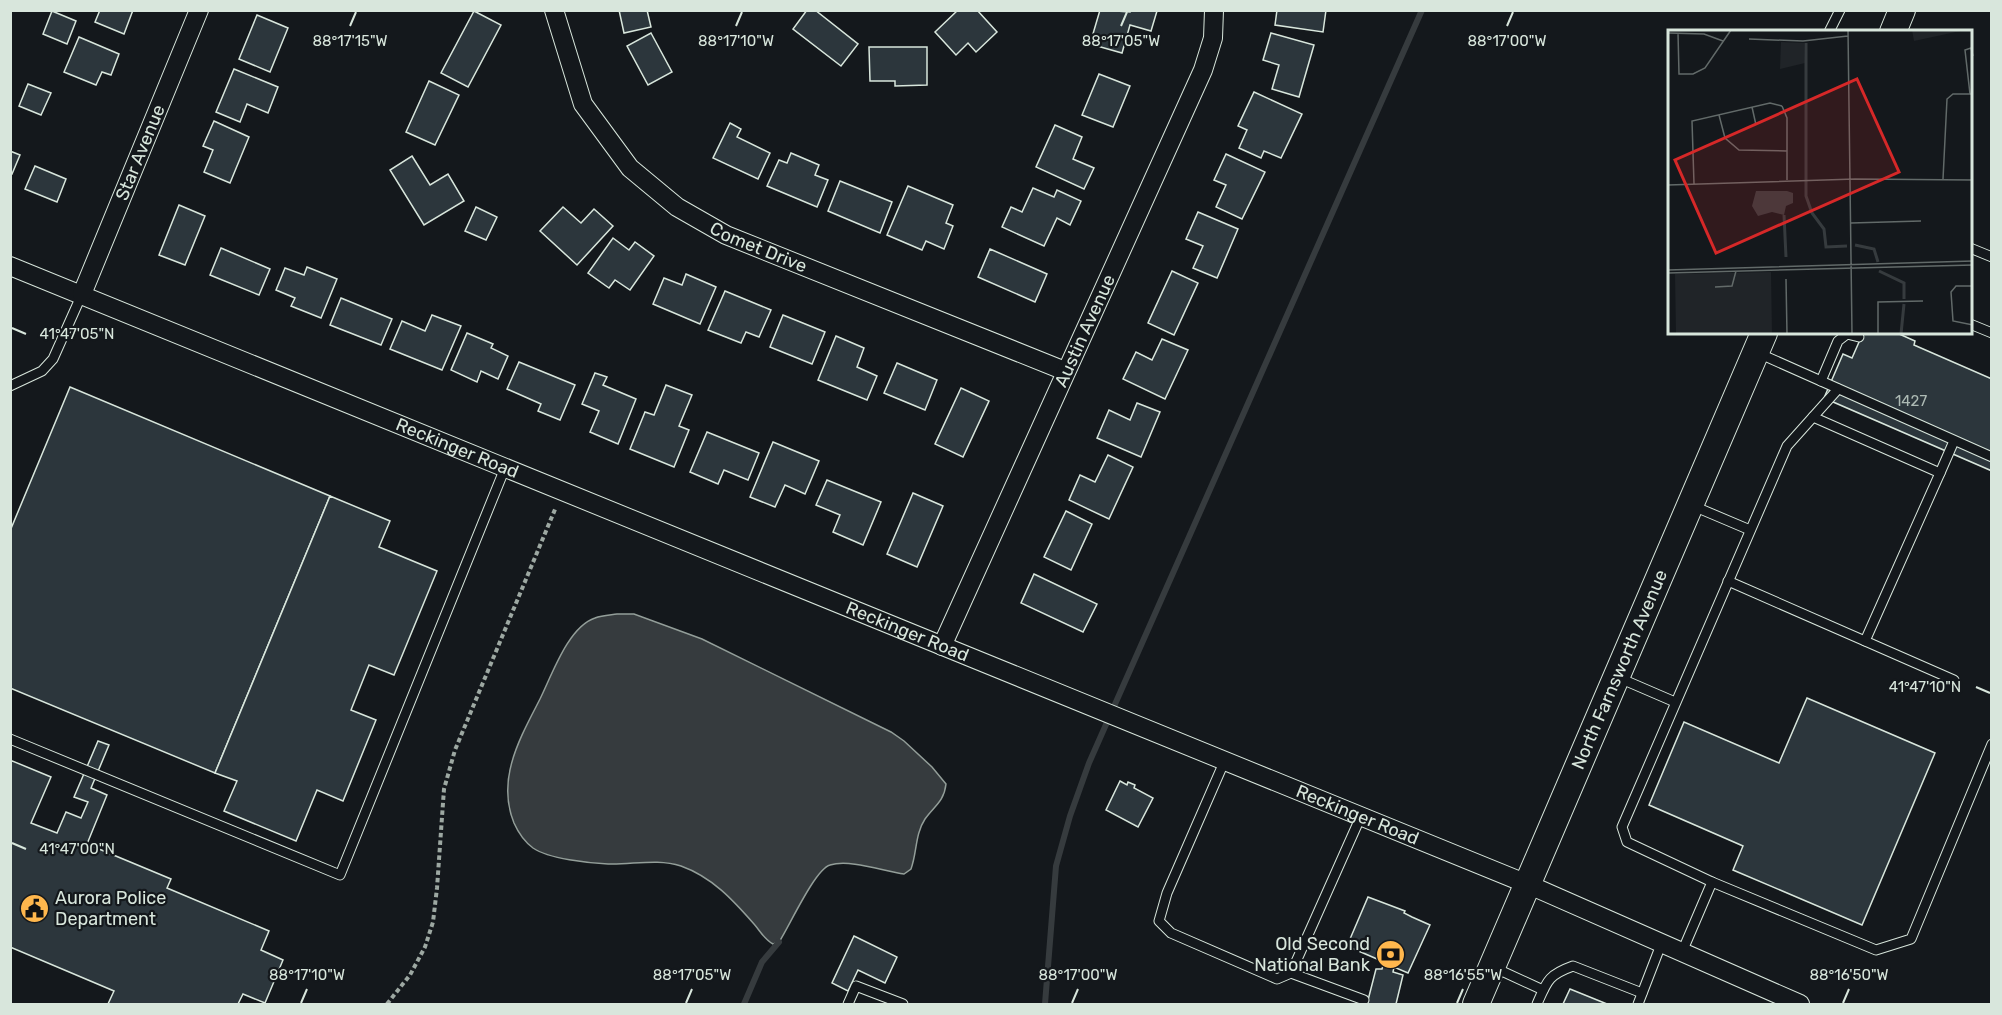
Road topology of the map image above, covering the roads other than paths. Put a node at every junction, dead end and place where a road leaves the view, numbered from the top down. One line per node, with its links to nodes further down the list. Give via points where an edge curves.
1 (199, 10): 11 (street, Star Avenue)
2 (554, 10): 16 (street, Comet Drive, via 584,104 630,168 677,207 726,235)
3 (1214, 10): 16 (street, Austin Avenue, via 1214,38 1203,70)
4 (1839, 10): 6 (lane)
5 (1902, 10): 7 (main road)
6 (1830, 30)
7 (1894, 30)
8 (1972, 248): 9 (lane)
9 (1992, 257)
10 (10, 266): 11 (street, Reckinger Road)
11 (82, 294): 18 (lane, via 53,359 42,371); 23 (street, Reckinger Road)
12 (1972, 324): 13 (lane)
13 (1992, 333)
14 (1859, 337): 17 (lane, via 1847,334 1838,341)
15 (1760, 342): 17 (lane); 25 (main road, North Farnsworth Avenue)
16 (1065, 371): 29 (street, Austin Avenue)
17 (1821, 381): 19 (lane)
18 (10, 386)
19 (1838, 389): 20 (lane); 21 (lane)
20 (1813, 417): 24 (lane); 26 (lane, via 1787,446)
21 (1954, 441): 22 (lane); 24 (lane)
22 (1992, 457)
23 (505, 468): 29 (street, Reckinger Road); 33 (lane, via 339,875)
24 (1940, 473): 28 (lane)
25 (1690, 504): 26 (lane); 30 (main road, North Farnsworth Avenue)
26 (1750, 530): 27 (lane)
27 (1728, 581): 28 (lane); 32 (lane)
28 (1865, 641): 31 (lane)
29 (942, 646): 35 (street, Reckinger Road)
30 (1616, 677): 32 (lane); 38 (main road, North Farnsworth Avenue)
31 (1954, 680)
32 (1675, 702): 37 (lane, via 1622,827 1627,842)
33 (10, 739)
34 (1992, 744): 37 (lane, via 1911,939 1876,950)
35 (1225, 760): 36 (street, Reckinger Road); 42 (lane, via 1167,893 1159,921 1171,933 1277,979)
36 (1361, 816): 38 (street, Reckinger Road); 42 (lane)
37 (1712, 882): 40 (lane)
38 (1527, 884): 39 (street, Reckinger Road); 41 (main road, North Farnsworth Avenue)
39 (1662, 942): 40 (street, Reckinger Road); 44 (lane)
40 (1682, 952): 51 (street, Reckinger Road)
41 (1492, 966): 43 (lane); 48 (main road, North Farnsworth Avenue)
42 (1291, 973): 45 (lane)
43 (1543, 990): 44 (lane, via 1556,972 1573,966); 49 (lane)
44 (1642, 993): 50 (lane)
45 (1364, 1000)
46 (848, 1005): 47 (lane, via 856,986)
47 (903, 1005)
48 (1476, 1005)
49 (1537, 1005)
50 (1638, 1005)
51 (1800, 1005)

